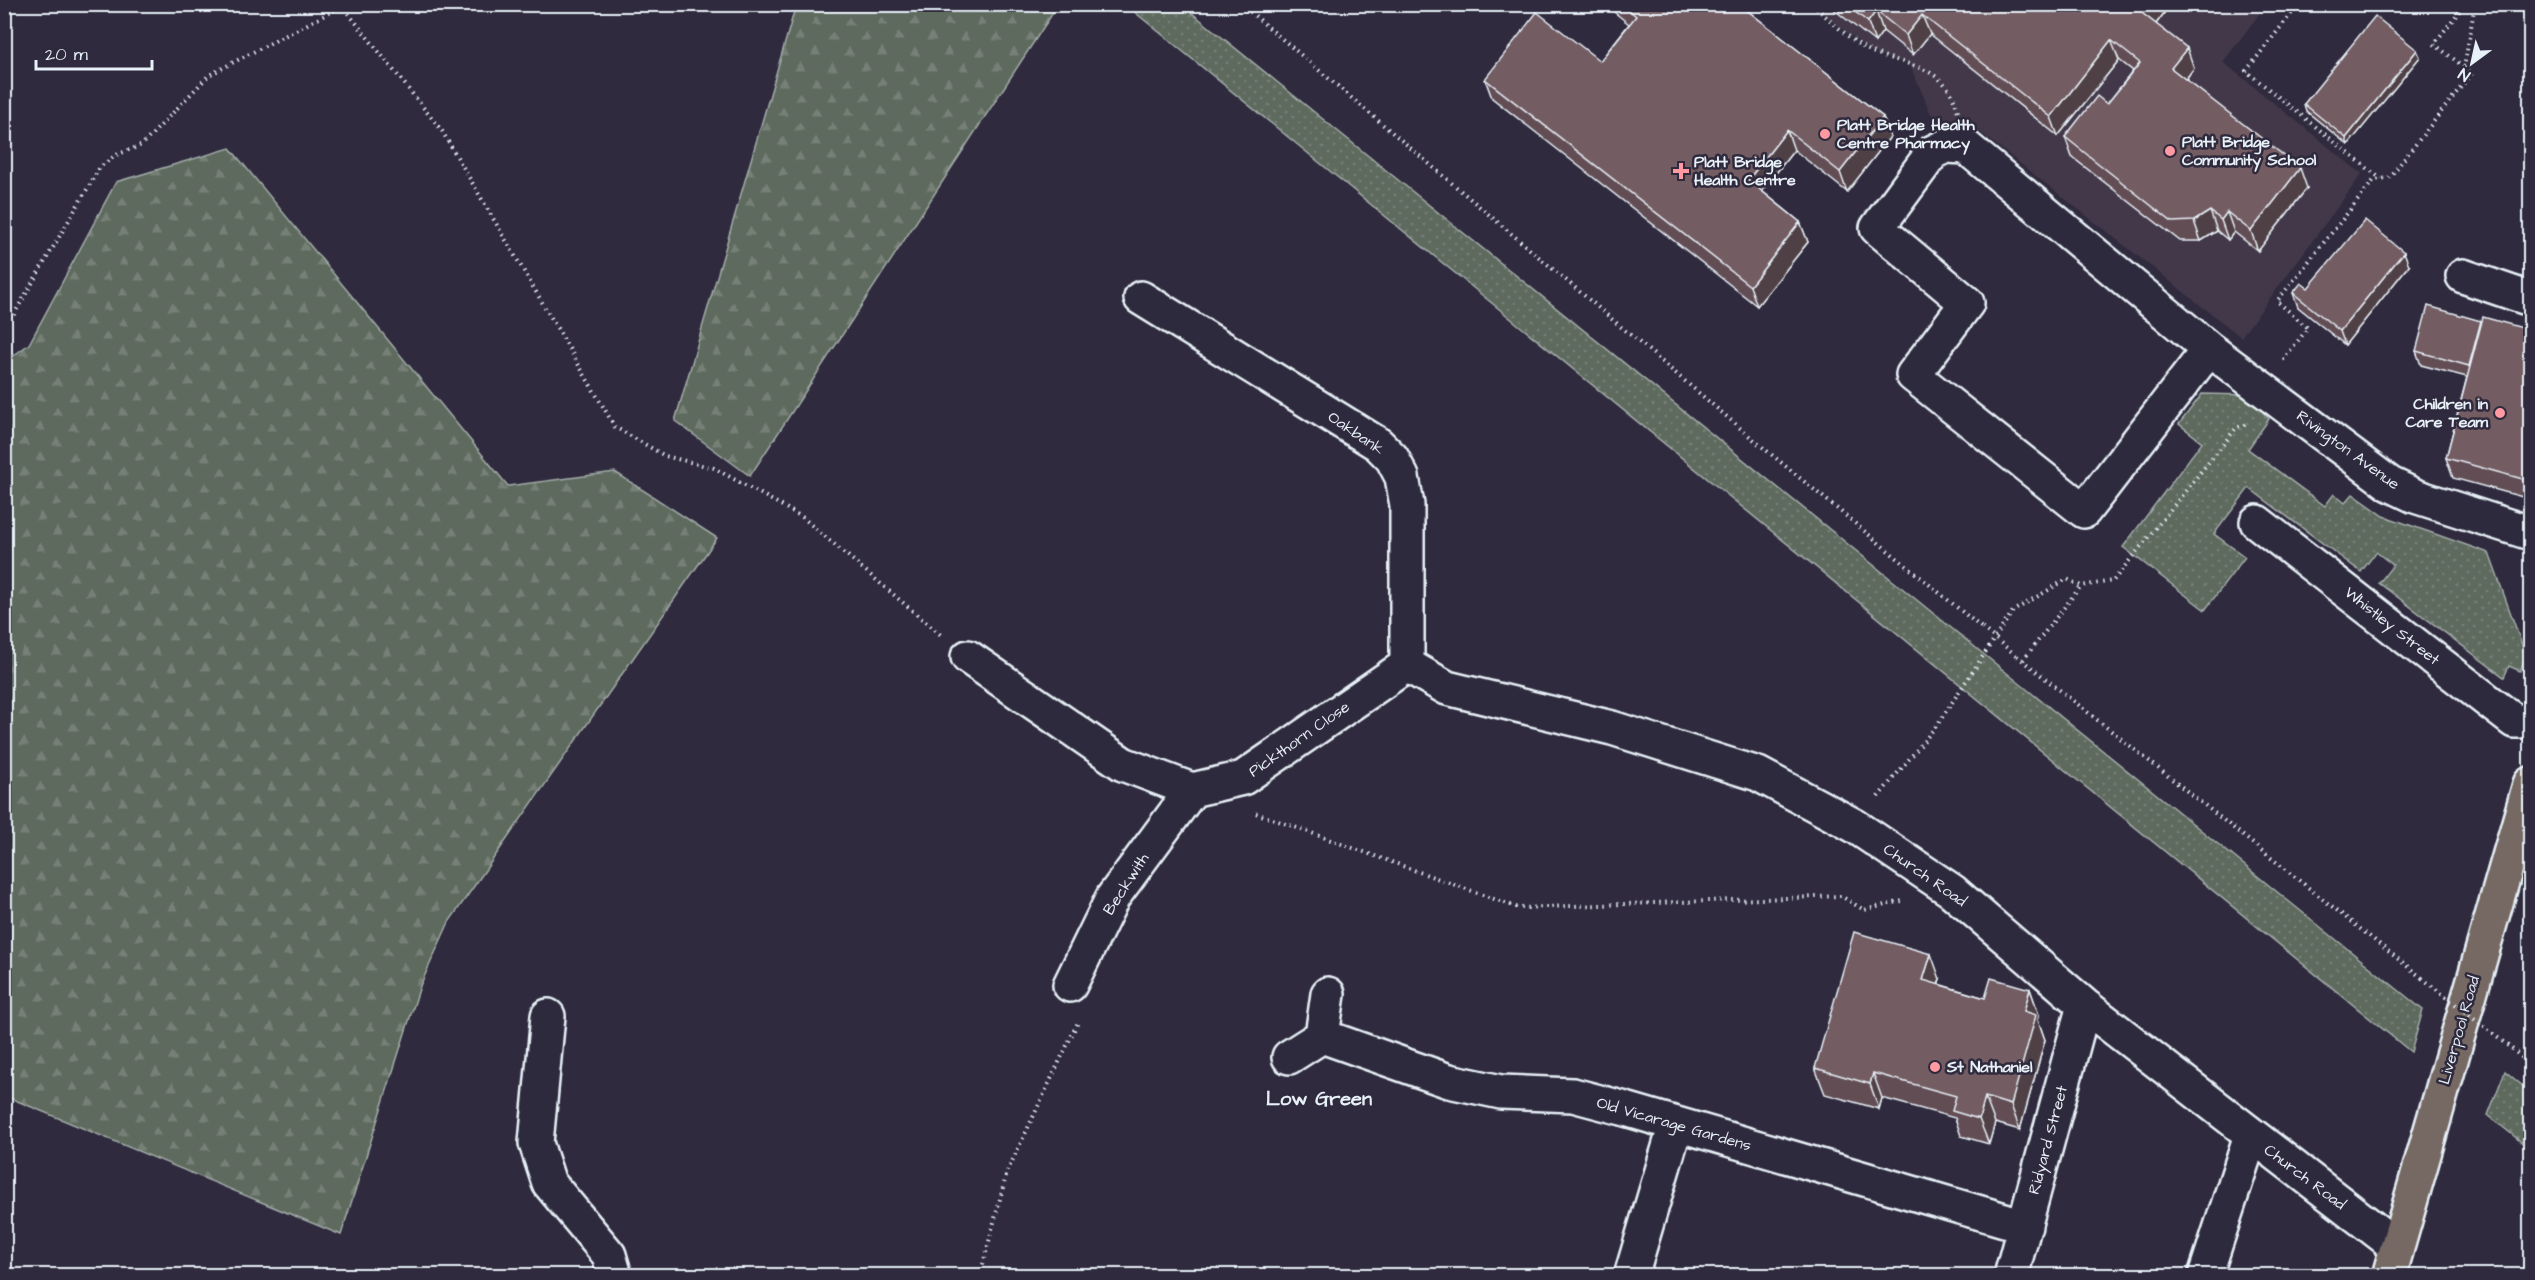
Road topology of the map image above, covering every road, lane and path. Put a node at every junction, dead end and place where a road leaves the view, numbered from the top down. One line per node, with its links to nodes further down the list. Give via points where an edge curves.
1 (1241, 4): 20 (path, bridge, via 1766,450)
2 (1812, 4): 8 (path, via 1869,51 1928,70 1943,83 1955,101)
3 (2299, 4): 9 (path, via 2246,71)
4 (2464, 4): 7 (path, via 2434,44)
5 (2475, 4): 7 (path)
6 (343, 5): 13 (path, via 209,75 142,145 116,155 100,167 13,316); 19 (path, via 442,131 615,427 665,456 714,468 802,517)
7 (2464, 68): 9 (path, via 2472,73 2389,178)
8 (1966, 147): 14 (street, Rivington Avenue); 14 (street, via 1946,146 1933,152 1877,228 1967,303 1913,375 2084,511)
9 (2381, 179): 15 (path, via 2374,180 2277,301 2308,328 2278,367)
10 (2463, 276): 12 (street)
11 (1141, 298): 21 (street, Oakbank, via 1378,444 1392,458 1402,477 1407,505)
12 (2530, 299)
13 (4, 322)
14 (2209, 349): 15 (street, Rivington Avenue)
15 (2266, 391): 17 (street, Rivington Avenue, via 2390,484 2415,496); 18 (path, via 2265,418 2237,427 2113,580)
16 (2257, 522): 22 (street, Whistley Street, via 2514,721)
17 (2530, 533)
18 (2081, 586): 20 (path); 26 (path, via 2067,579 2013,611 1937,725)
19 (968, 657): 24 (street, via 1123,764)
20 (2023, 660): 34 (path, bridge)
21 (1407, 665): 24 (street, Pickthorn Close, via 1243,778); 26 (street, Church Road, via 1447,688 1612,728 1758,774)
22 (2530, 722)
23 (2530, 784): 38 (main road, Liverpool Road)
24 (1192, 790): 28 (street, Beckwith, via 1113,897)
25 (1248, 810): 27 (path, via 1519,908 1841,896 1864,909)
26 (1855, 826): 27 (street, Church Road)
27 (1952, 891): 30 (street, Church Road)
28 (1070, 985): 40 (path, via 1085,1006 1007,1172)
29 (1328, 994): 32 (street)
30 (2084, 1005): 36 (street, Church Road); 37 (street, Ridyard Street)
31 (548, 1016): 39 (street, via 536,1143 549,1183 609,1255)
32 (1322, 1036): 33 (street); 35 (street, Old Vicarage Gardens, via 1449,1081 1501,1092 1573,1095)
33 (1289, 1057)
34 (2530, 1064)
35 (1676, 1124): 37 (street, Old Vicarage Gardens); 41 (street)
36 (2251, 1135): 38 (street, Church Road); 43 (street)
37 (2025, 1226): 42 (street, Ridyard Street)
38 (2393, 1261)
39 (615, 1275)
40 (980, 1275)
41 (1631, 1275)
42 (2011, 1275)
43 (2205, 1275)

